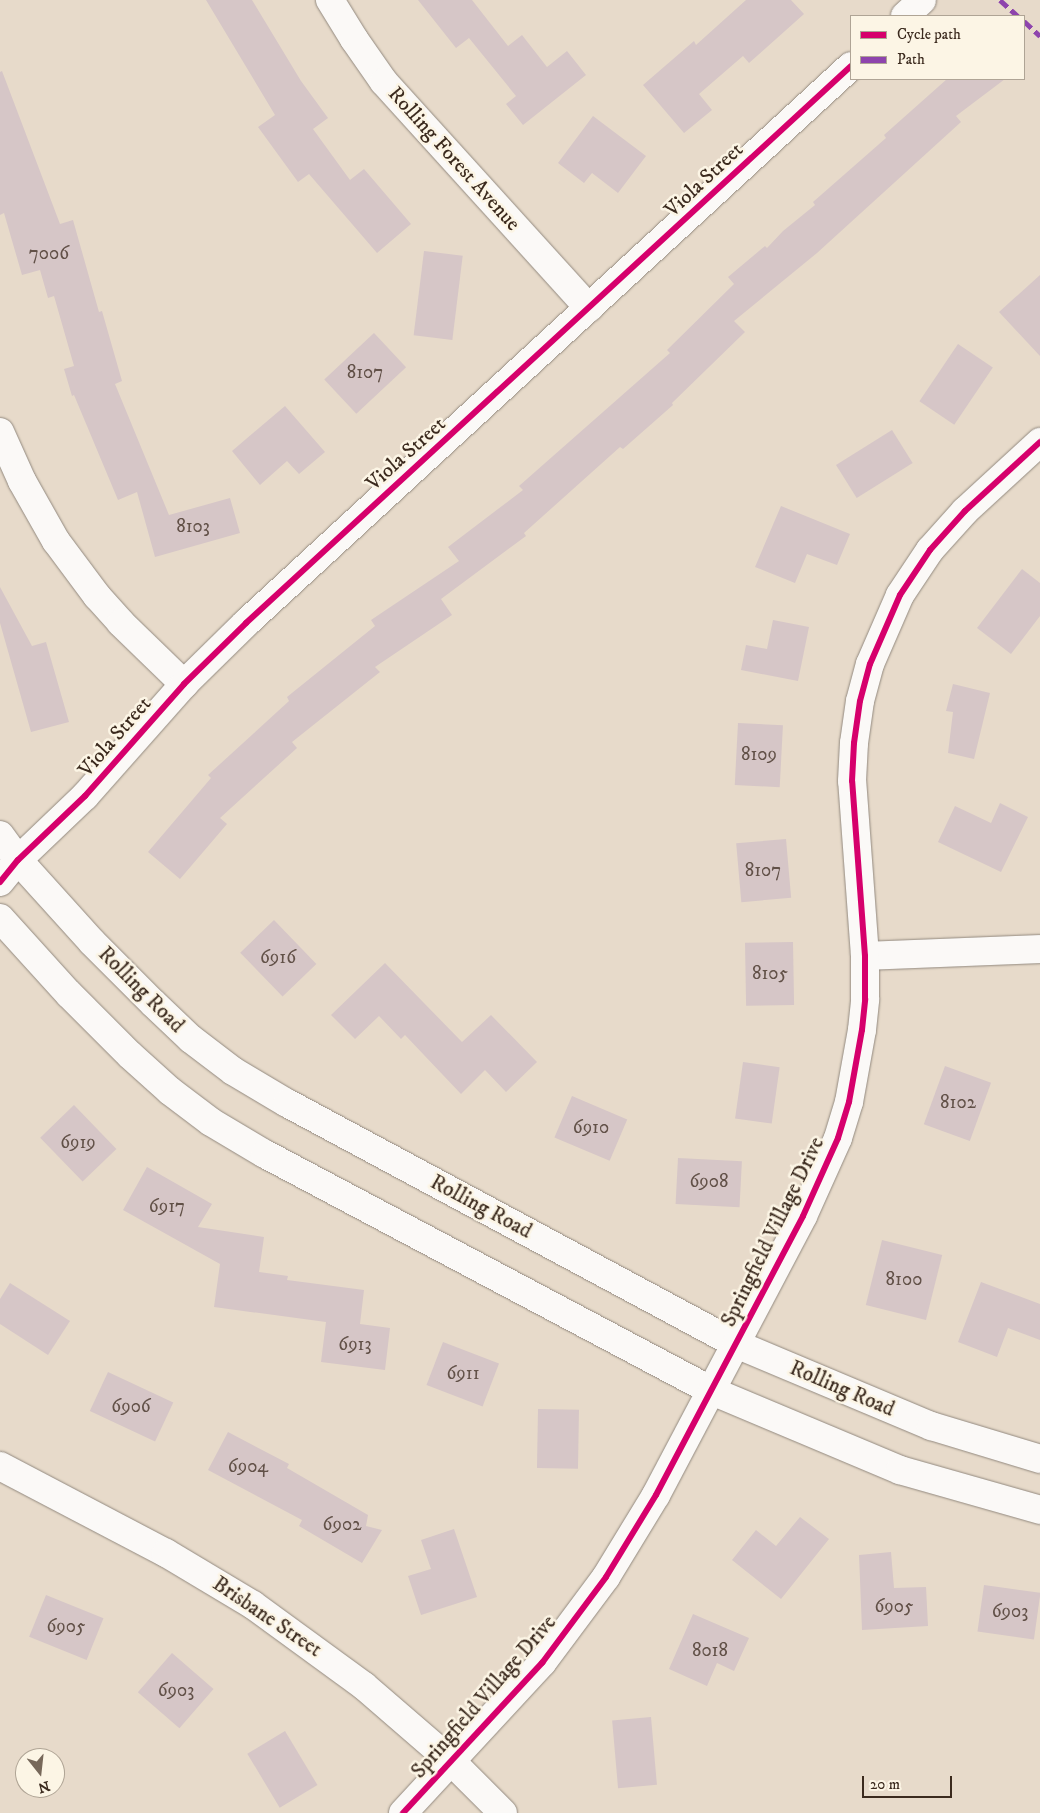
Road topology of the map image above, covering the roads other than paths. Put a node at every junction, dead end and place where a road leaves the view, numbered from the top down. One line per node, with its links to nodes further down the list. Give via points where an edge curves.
1 (330, 0): 5 (street, Rolling Forest Avenue, via 384,82)
2 (922, 0): 3 (street)
3 (906, 15)
4 (850, 67): 5 (street, Viola Street)
5 (589, 308): 8 (street, Viola Street, via 246,623)
6 (0, 432): 8 (street, via 22,481 56,541 97,596)
7 (1040, 442): 14 (street, Springfield Village Drive, via 965,510 930,550 900,595 870,664 860,701 852,781)
8 (184, 684): 10 (street, Viola Street, via 85,796)
9 (0, 835): 10 (street, Rolling Road)
10 (18, 860): 11 (street, Viola Street); 15 (street, Rolling Road, via 153,1004 191,1040 233,1071)
11 (0, 882)
12 (0, 918): 16 (street, via 130,1056 211,1122 283,1164)
13 (1040, 949): 14 (street)
14 (865, 956): 15 (street, Springfield Village Drive, via 862,1030 849,1102 838,1138 803,1216)
15 (736, 1344): 16 (street, Springfield Village Drive); 17 (street, Rolling Road, via 931,1426)
16 (712, 1391): 19 (street, via 900,1470); 20 (street, Springfield Village Drive, via 656,1495 606,1576 542,1663)
17 (1040, 1459)
18 (0, 1466): 20 (street, Brisbane Street, via 166,1553 253,1605 364,1686)
19 (1040, 1510)
20 (452, 1762): 21 (street, Springfield Village Drive); 22 (street, Brisbane Street)
21 (403, 1813)
22 (502, 1813)

